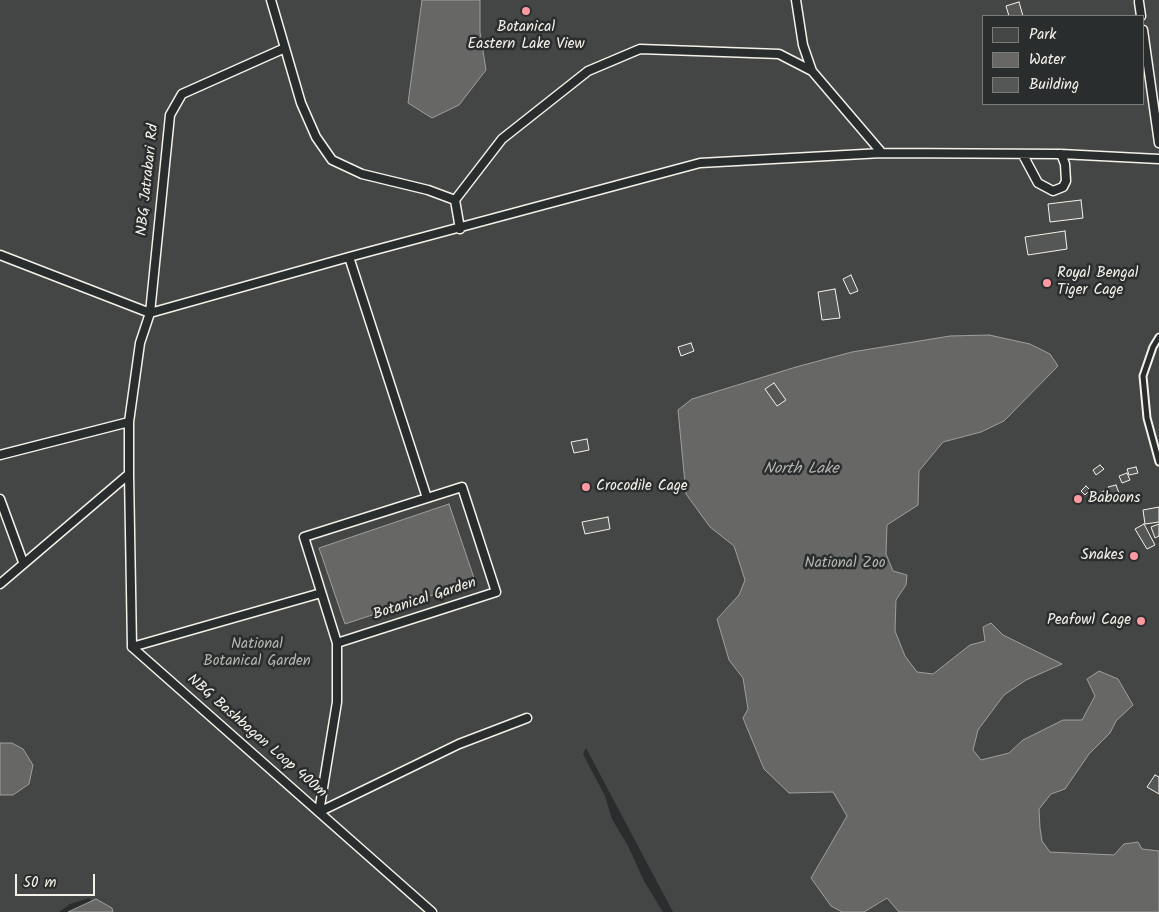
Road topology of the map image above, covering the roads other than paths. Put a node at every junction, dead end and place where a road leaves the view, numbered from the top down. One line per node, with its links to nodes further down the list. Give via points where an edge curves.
1 (272, 0): 6 (street)
2 (796, 0): 7 (street, via 803,45)
3 (1140, 2): 4 (street)
4 (1141, 15)
5 (1144, 37): 8 (street)
6 (285, 48): 13 (street, via 301,103 316,137 332,160 362,174); 17 (street, NBG Jatrabari Rd, via 182,94 176,101 167,132)
7 (812, 71): 9 (street); 13 (street, via 779,54 640,49 588,71 502,139)
8 (1159, 143)
9 (882, 153): 11 (street); 14 (street, via 700,163)
10 (1061, 154): 11 (street); 11 (street, via 1066,181 1063,188 1053,191 1038,183); 12 (street)
11 (1023, 156)
12 (1159, 160)
13 (455, 200): 14 (street)
14 (460, 229): 16 (street)
15 (0, 255): 17 (street)
16 (349, 257): 17 (street); 23 (street)
17 (150, 313): 19 (street, NBG Jatrabari Rd, via 140,343)
18 (1159, 337): 21 (lane, via 1143,376 1147,418)
19 (129, 422): 20 (street); 22 (street, NBG Jatrabari Rd)
20 (0, 455)
21 (1159, 462)
22 (129, 474): 25 (street); 29 (street)
23 (426, 498): 27 (street, Botanical Garden, via 304,537); 28 (street, Botanical Garden, via 462,488 496,592)
24 (0, 499): 25 (street)
25 (23, 562): 26 (street)
26 (0, 584)
27 (321, 593): 28 (street, NBG Bashbagan Loop 400m); 29 (street)
28 (336, 643): 31 (street, NBG Bashbagan Loop 400m, via 337,702)
29 (132, 647): 31 (street, NBG Bashbagan Loop 400m)
30 (527, 718): 31 (street, via 459,744)
31 (319, 812): 32 (street)
32 (432, 912)

